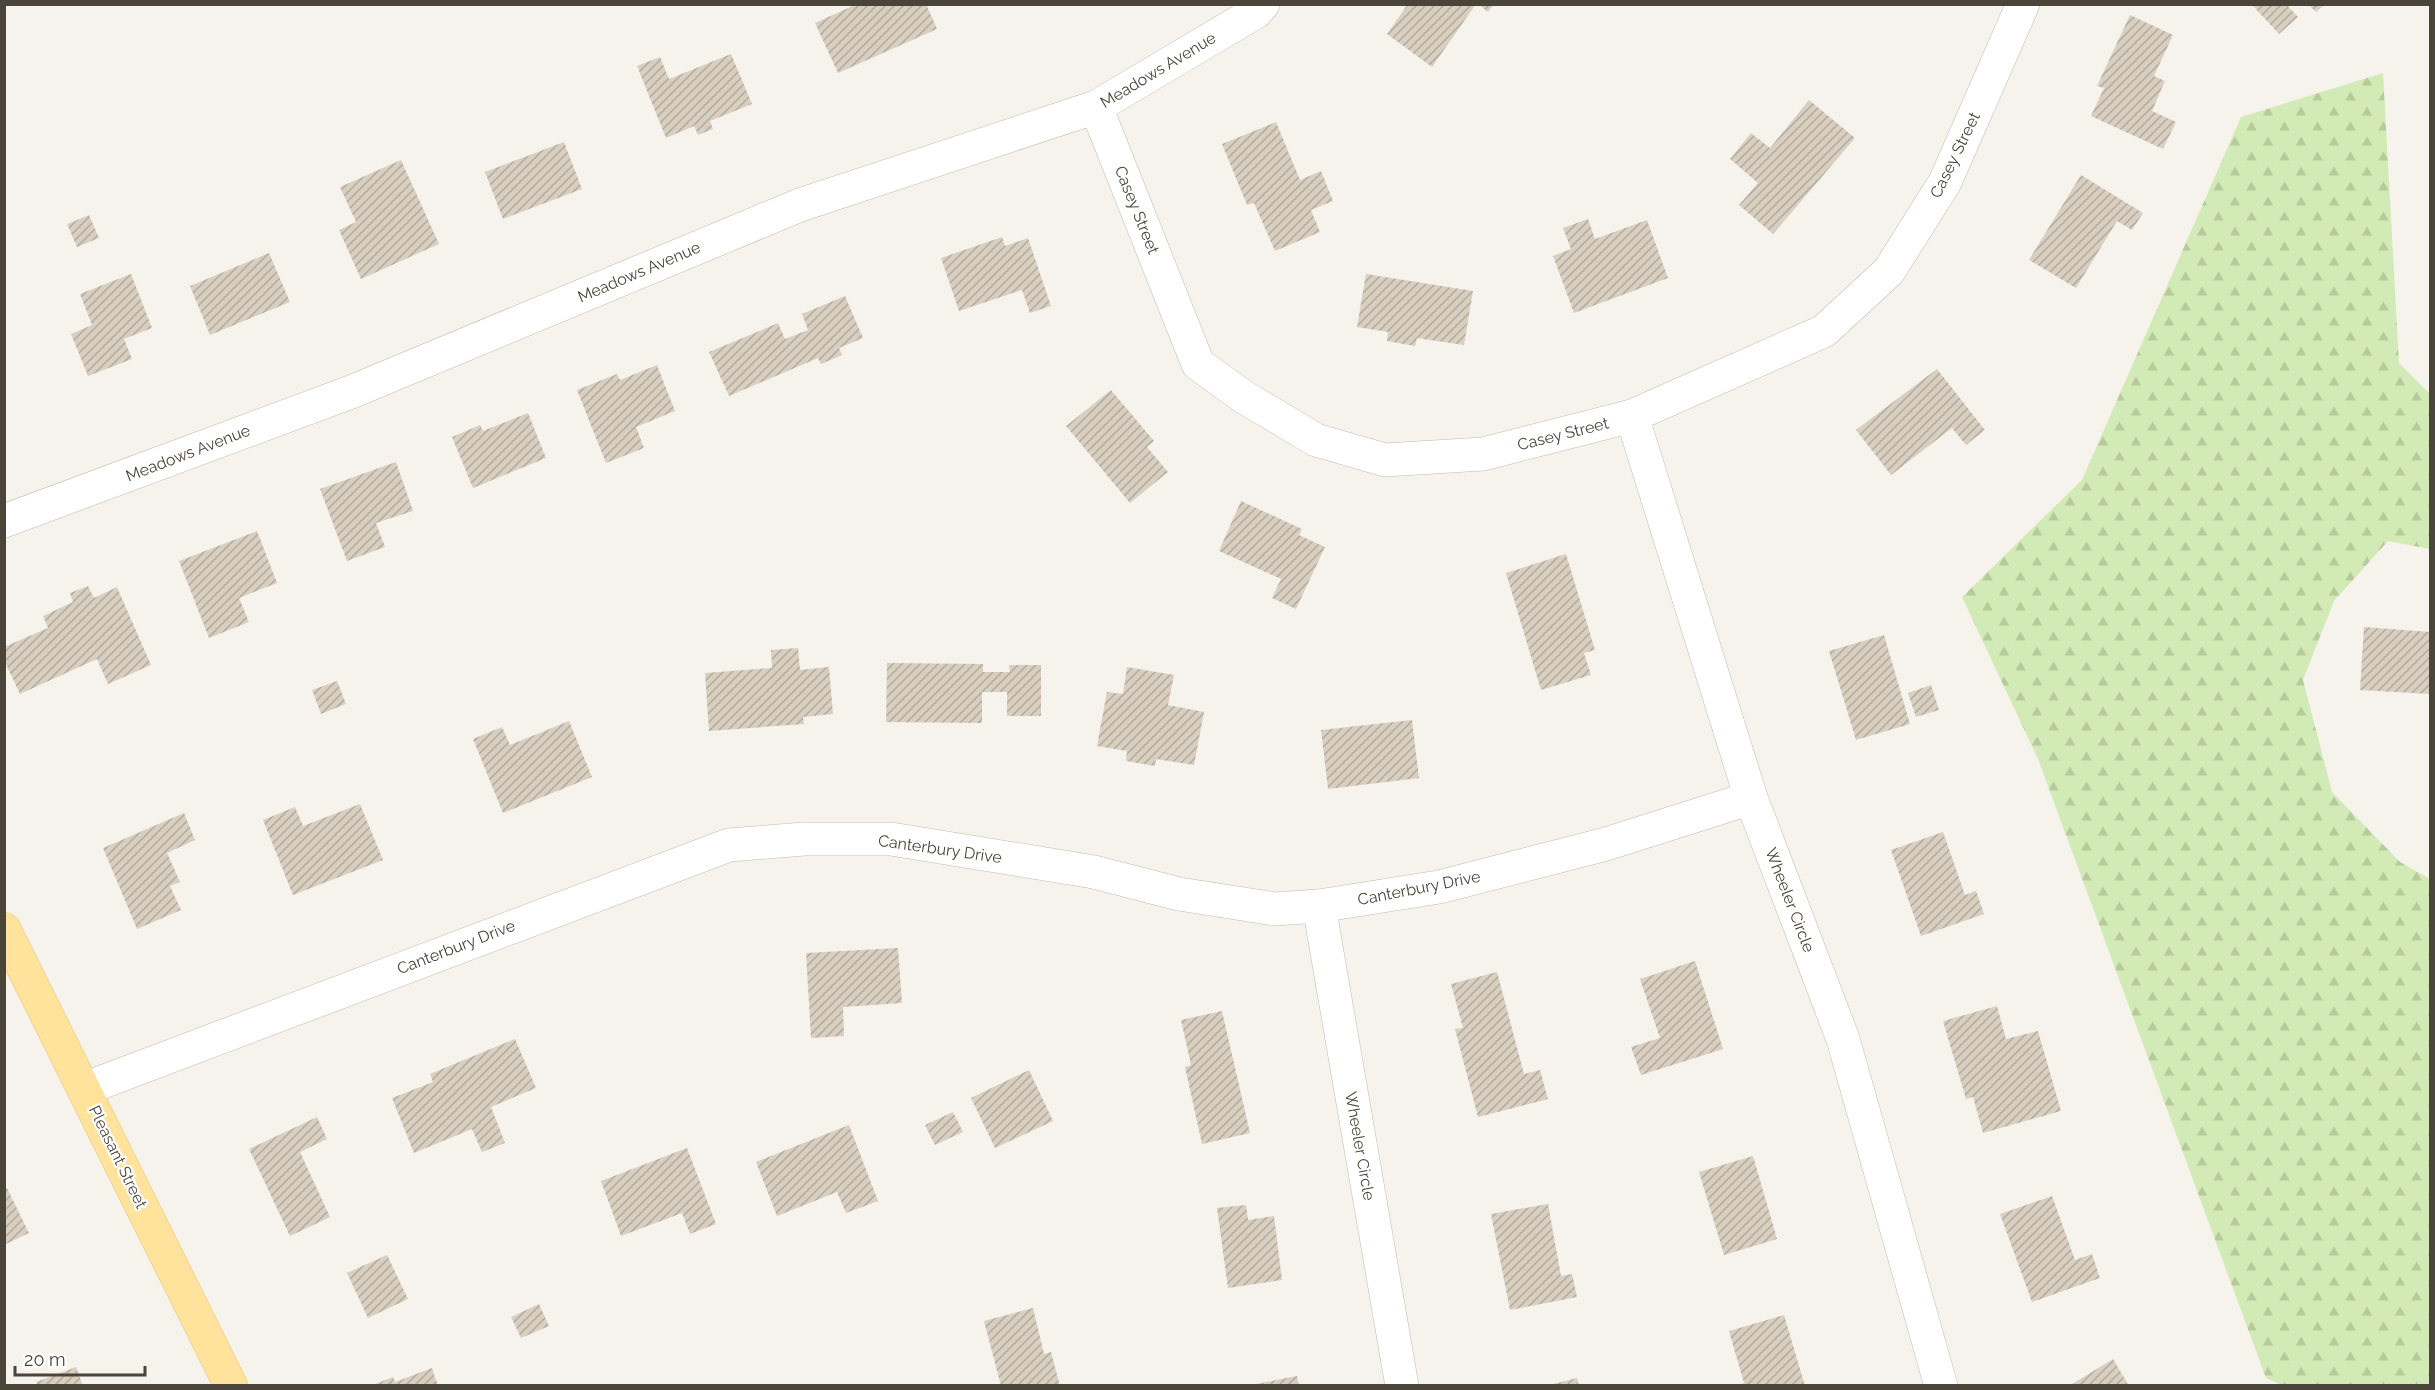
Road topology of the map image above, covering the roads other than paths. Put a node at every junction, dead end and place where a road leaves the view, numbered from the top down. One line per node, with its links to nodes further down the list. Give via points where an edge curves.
1 (1263, 4): 3 (street, Meadows Avenue, via 1256,12)
2 (2023, 4): 4 (street, Casey Street, via 1945,182 1889,271 1824,331)
3 (1096, 107): 4 (street, Casey Street, via 1198,364 1316,440 1385,460 1483,454); 5 (street, Meadows Avenue, via 800,205 351,392)
4 (1632, 416): 6 (street, Wheeler Circle)
5 (4, 521)
6 (1750, 798): 7 (street, Canterbury Drive, via 1606,843 1439,887); 12 (street, Wheeler Circle, via 1843,1039)
7 (1319, 906): 9 (street, Canterbury Drive, via 1264,908 1179,894 1094,872 891,839 804,839 729,845); 11 (street, Wheeler Circle)
8 (4, 929): 9 (main road, Pleasant Street)
9 (84, 1089): 10 (main road, Pleasant Street)
10 (231, 1386)
11 (1402, 1386)
12 (1941, 1386)

